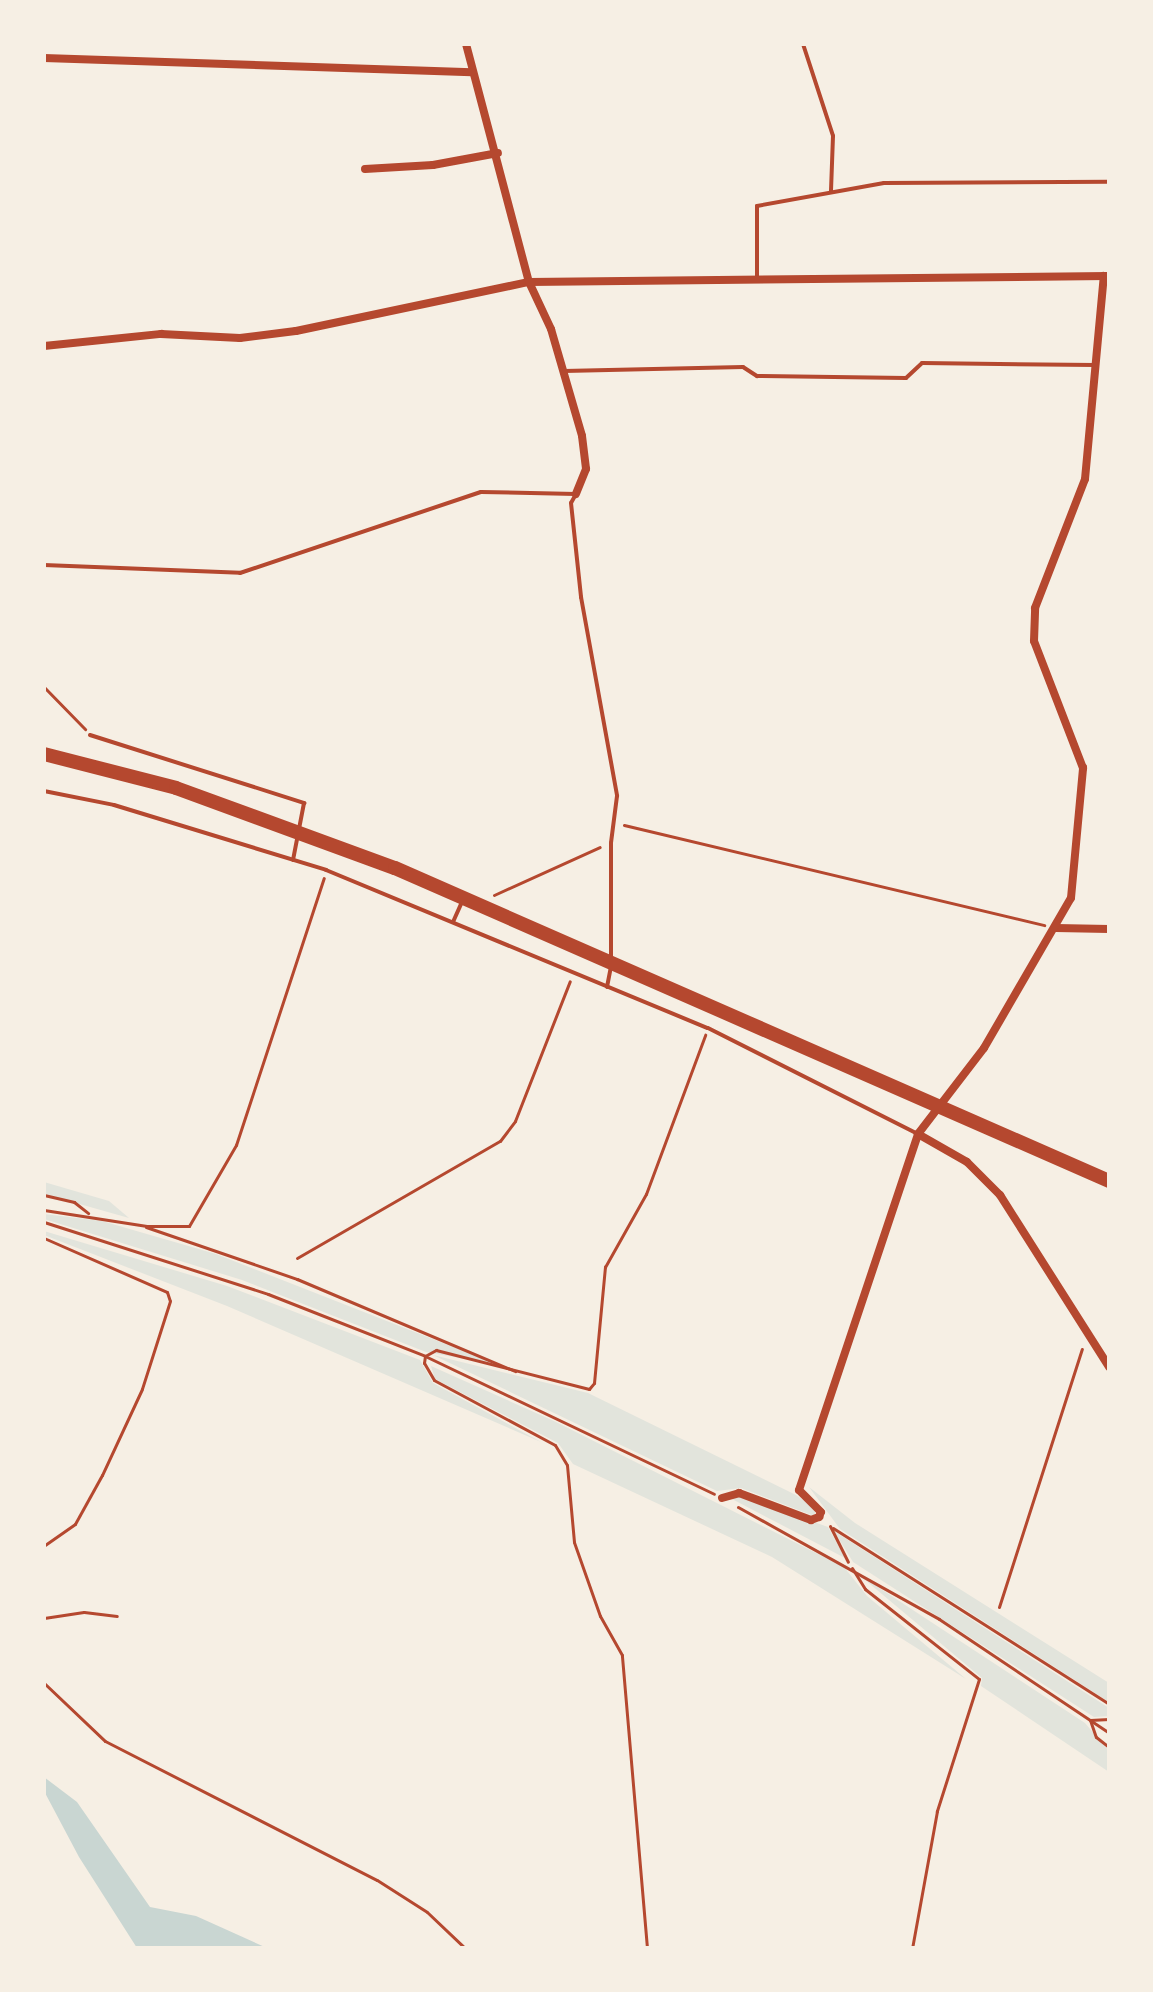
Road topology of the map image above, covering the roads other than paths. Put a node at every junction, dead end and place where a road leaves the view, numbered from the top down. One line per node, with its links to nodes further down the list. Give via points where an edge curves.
1 (466, 44): 4 (street)
2 (803, 44): 8 (lane, via 833,136)
3 (44, 58): 4 (street)
4 (472, 72): 5 (street)
5 (498, 153): 6 (street, via 433,165); 11 (street)
6 (365, 169)
7 (1109, 182): 8 (lane, via 884,183)
8 (831, 191): 10 (lane, via 757,206)
9 (1106, 276): 10 (street); 13 (street)
10 (757, 280): 11 (street)
11 (529, 282): 12 (street, via 296,331 240,338 161,334); 14 (street)
12 (44, 346)
13 (1097, 369): 14 (lane, via 922,363 906,378 757,376 743,367); 15 (street); 25 (street, via 1085,479 1035,608 1034,641 1083,768 1071,898)
14 (563, 371): 16 (street, via 586,469)
15 (1109, 373)
16 (576, 494): 17 (lane, via 481,492 240,573); 27 (lane, via 571,503 581,597 617,796 611,843)
17 (44, 565)
18 (90, 735): 21 (lane, via 304,803)
19 (44, 754): 21 (main road, via 176,788)
20 (44, 791): 22 (lane, via 114,805)
21 (301, 831): 22 (lane); 23 (main road)
22 (293, 860): 24 (lane)
23 (463, 898): 24 (lane); 27 (main road)
24 (453, 922): 28 (lane)
25 (1056, 928): 26 (street); 29 (street, via 1032,958 984,1048)
26 (1109, 929)
27 (612, 962): 28 (lane); 29 (main road)
28 (607, 987): 30 (lane, via 708,1028)
29 (938, 1107): 30 (street); 31 (main road)
30 (918, 1134): 32 (street, via 967,1162 1000,1195); 33 (street, via 799,1490 821,1512 819,1517 811,1520 739,1493)
31 (1109, 1181)
32 (1109, 1367)
33 (722, 1498)

